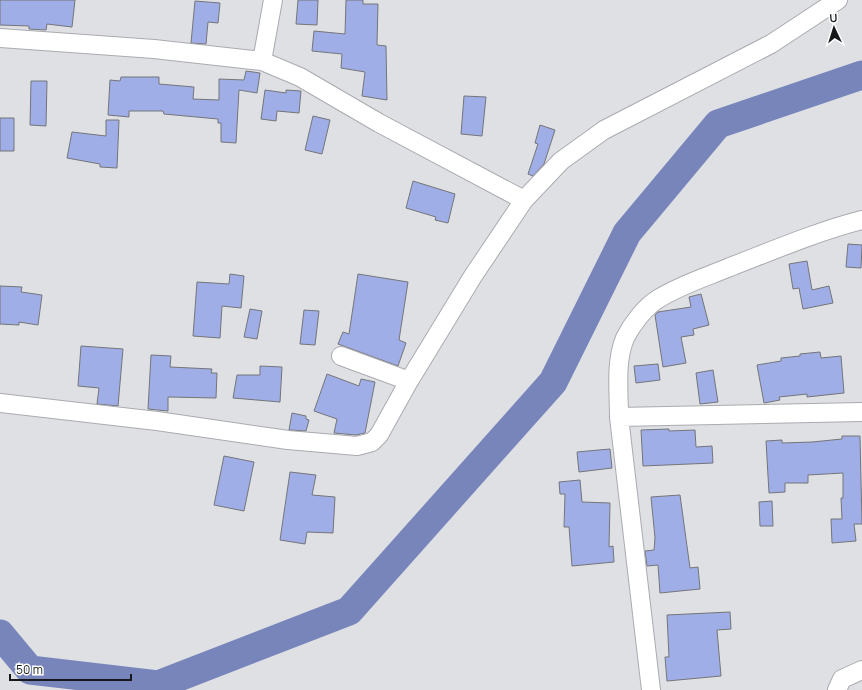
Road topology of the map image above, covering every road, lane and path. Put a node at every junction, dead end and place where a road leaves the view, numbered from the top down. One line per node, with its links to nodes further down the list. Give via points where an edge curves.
1 (273, 0): 4 (street)
2 (838, 0): 5 (street, via 771,44 604,130 561,161)
3 (0, 38): 4 (street, via 154,49)
4 (262, 62): 5 (street, via 300,77 379,123)
5 (524, 200): 8 (street, via 473,276)
6 (862, 220): 11 (street, via 793,242 657,299 638,317 625,339 619,362)
7 (340, 356): 8 (street)
8 (409, 381): 9 (street, via 379,435 372,442 357,446 288,440 157,421)
9 (0, 403)
10 (862, 412): 11 (street)
11 (619, 417): 13 (street)
12 (862, 670): 14 (street, via 842,679)
13 (651, 690)
14 (837, 690)

